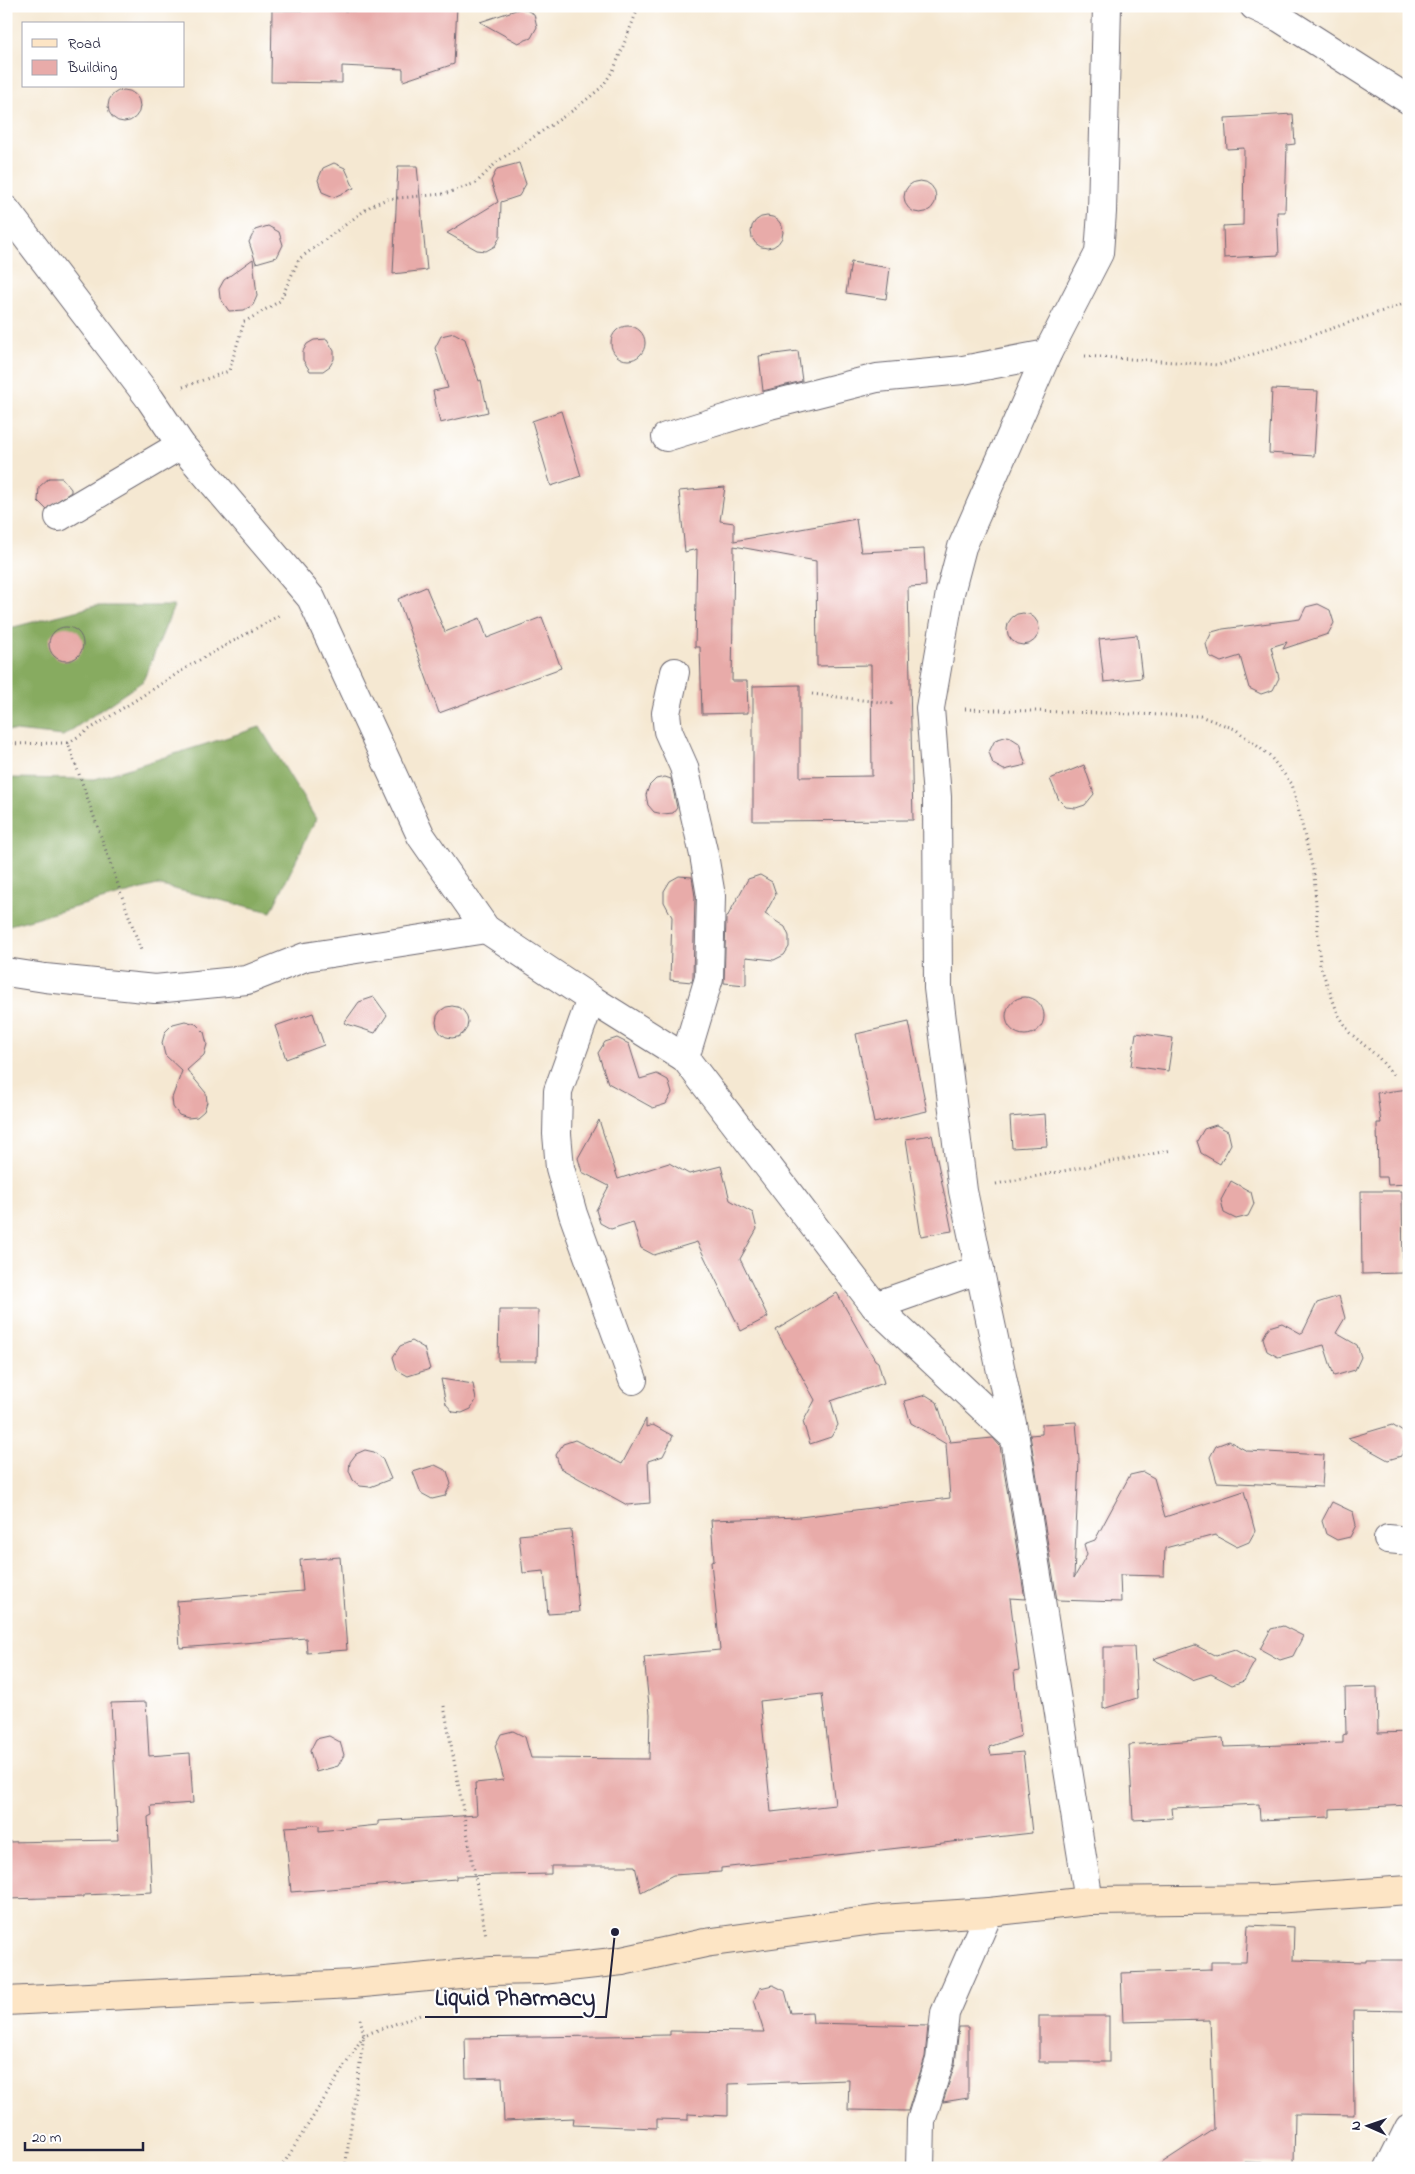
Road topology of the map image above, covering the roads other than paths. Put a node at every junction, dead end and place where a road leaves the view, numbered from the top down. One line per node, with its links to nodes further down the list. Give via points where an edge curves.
1 (1107, 6): 5 (street, via 1102,212 1098,253)
2 (1254, 6): 3 (street, via 1280,18)
3 (1409, 100)
4 (6, 210): 7 (street, via 150,399)
5 (1047, 354): 6 (street, via 963,370 877,378); 14 (street, via 962,547 950,593 930,708 937,797 938,988 963,1191)
6 (666, 437)
7 (181, 445): 8 (street); 10 (street, via 311,598 421,836)
8 (59, 517)
9 (675, 672): 13 (street, via 666,713 668,731 684,767 711,896 709,978)
10 (486, 929): 11 (street, via 305,957 247,980 155,989); 12 (street)
11 (6, 972)
12 (591, 999): 13 (street); 16 (street, via 558,1091 560,1168 573,1214)
13 (685, 1058): 15 (street)
14 (980, 1269): 15 (street); 17 (street)
15 (874, 1306): 17 (street)
16 (633, 1380)
17 (1015, 1438): 19 (street)
18 (1409, 1890): 19 (street, via 1273,1899)
19 (1089, 1901): 20 (street)
20 (989, 1912): 21 (street, via 881,1919 705,1943 622,1961 542,1970 492,1971 352,1984); 23 (street, via 945,2013 940,2060 921,2121)
21 (6, 2001)
22 (1409, 2128): 24 (street)
23 (920, 2168)
24 (1389, 2168)

